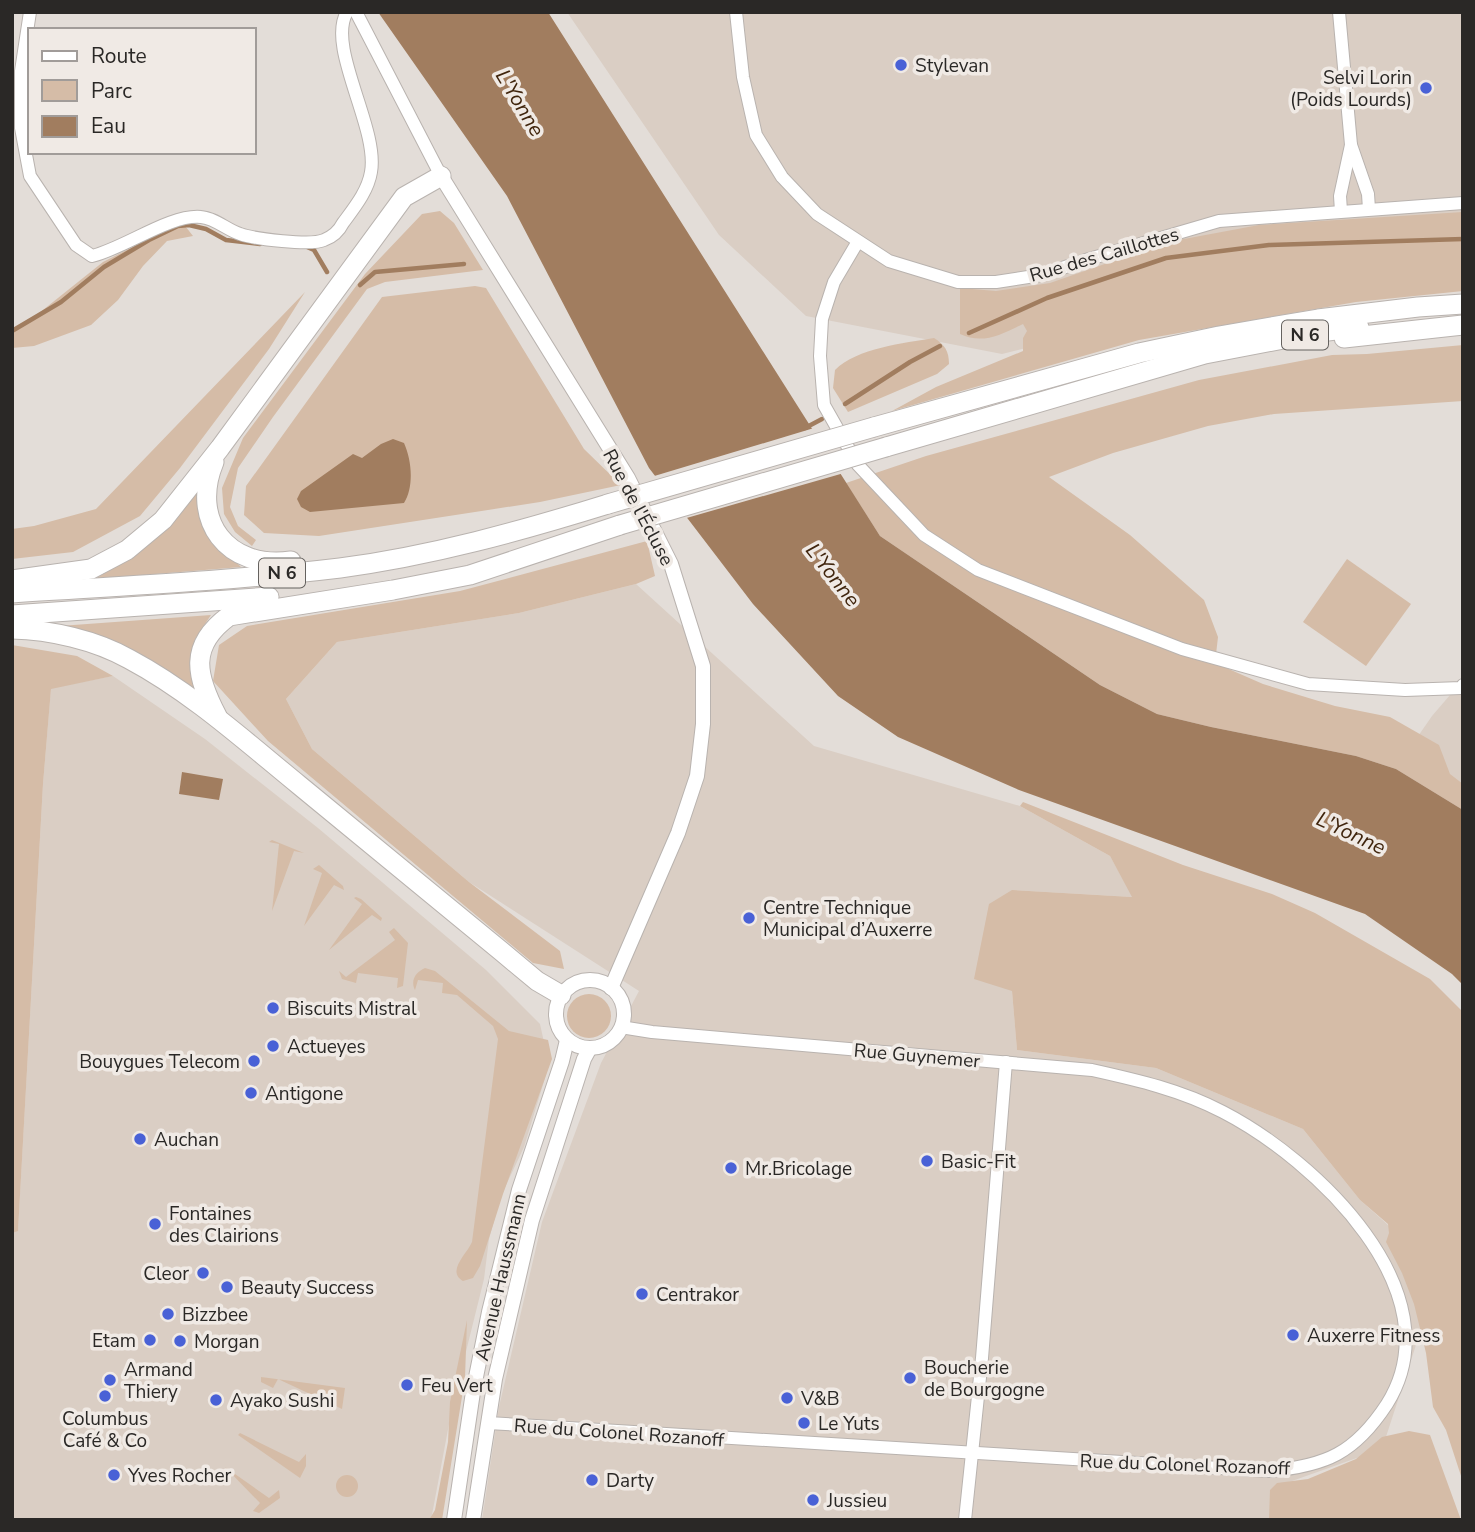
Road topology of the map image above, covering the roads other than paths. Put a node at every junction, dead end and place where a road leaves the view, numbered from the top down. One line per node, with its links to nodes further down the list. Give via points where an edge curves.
1 (30, 12): 2 (street, via 21,128 30,176 76,245 92,256 184,217 204,216 240,234 301,243 322,242 339,230 368,183 373,150 345,52 342,34)
2 (347, 12)
3 (356, 12): 7 (street)
4 (736, 12): 11 (street, Rue des Caillottes, via 756,135 782,177 817,214)
5 (1339, 12): 6 (street)
6 (1351, 145): 9 (street); 10 (street)
7 (441, 176): 15 (main road, via 404,197); 24 (street, Rue de l'Écluse, via 628,478 671,564 703,666 697,776 678,833)
8 (1463, 203): 9 (street, Rue des Caillottes)
9 (1369, 209): 10 (street, Rue des Caillottes)
10 (1340, 211): 11 (street, Rue des Caillottes, via 1219,221 1041,275 996,282 958,282 889,261)
11 (857, 243): 22 (street, via 834,282 822,319 824,405 858,465 924,535 978,570 1182,649 1308,684 1405,690)
12 (1460, 308): 14 (main road, N 6, via 1205,354); 16 (main road, N 6, bridge, via 1418,307 1318,318 1139,353)
13 (1463, 325): 14 (main road, via 1322,340)
14 (1149, 370): 17 (main road, N 6, bridge)
15 (220, 448): 16 (main road, via 205,501 211,524 226,545 254,560 284,562); 18 (main road, via 163,520 127,550 91,569)
16 (548, 523): 19 (main road, N 6, via 341,568)
17 (529, 554): 20 (main road, N 6, via 394,582 264,598); 23 (main road, via 470,575 229,616 212,628 198,668 203,690)
18 (12, 580)
19 (12, 593)
20 (12, 614)
21 (12, 629): 23 (main road, via 30,629 105,648 162,678)
22 (1462, 686)
23 (219, 720): 25 (main road, via 537,981)
24 (611, 988): 25 (street, via 590,980); 26 (street, via 622,1004)
25 (561, 995): 27 (street, via 557,1024)
26 (622, 1025): 28 (street, via 610,1042); 29 (street, Rue Guynemer, via 652,1032)
27 (567, 1040): 28 (street); 32 (street, Avenue Haussmann, via 519,1191 489,1312)
28 (590, 1048): 30 (street, Avenue Haussmann, via 532,1220)
29 (1006, 1062): 31 (street, Rue Guynemer); 31 (street, Rue du Colonel Rozanoff, via 1092,1070 1160,1085 1248,1126 1288,1154 1362,1229 1387,1268 1402,1304 1406,1332 1394,1392 1369,1431 1328,1460 1300,1469)
30 (488, 1423): 31 (street, Rue du Colonel Rozanoff); 33 (street, Avenue Haussmann)
31 (972, 1454): 34 (street, Rue Guynemer)
32 (454, 1520)
33 (473, 1520)
34 (965, 1520)

